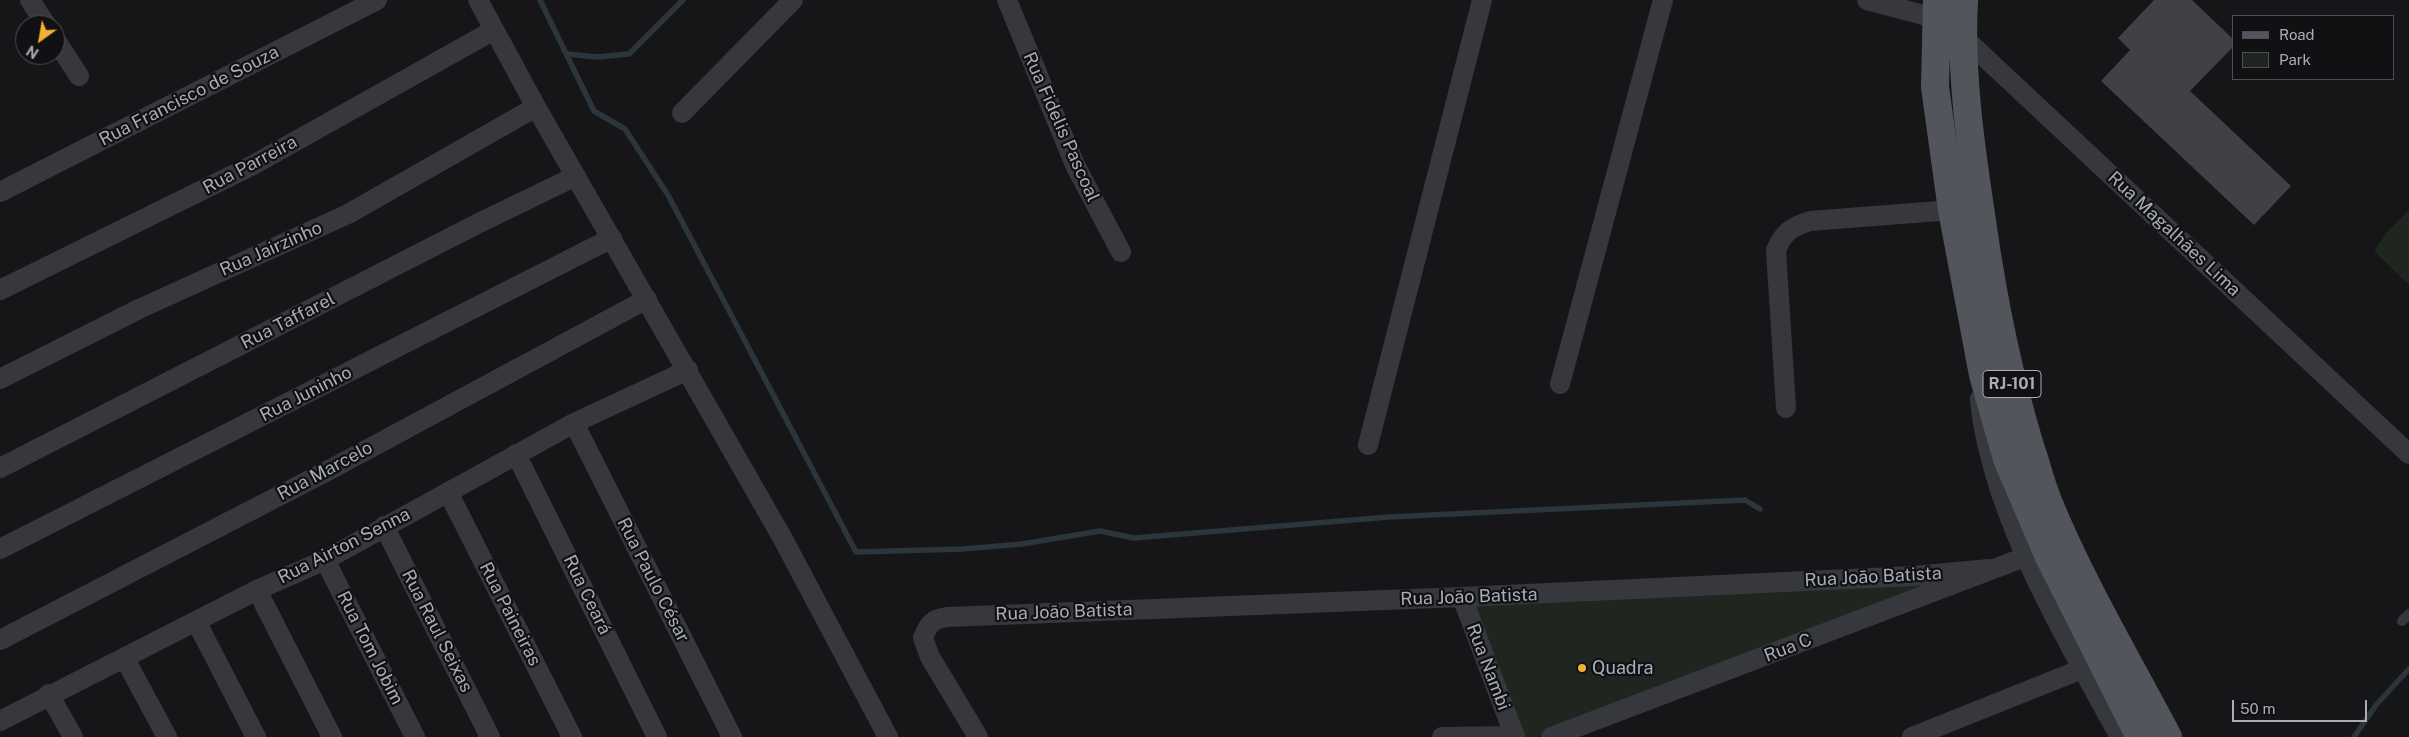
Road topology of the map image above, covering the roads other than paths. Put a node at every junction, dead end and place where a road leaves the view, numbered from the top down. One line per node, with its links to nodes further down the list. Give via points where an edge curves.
1 (30, 0): 11 (street)
2 (377, 0): 19 (street, Rua Francisco de Souza)
3 (478, 0): 12 (street)
4 (793, 0): 17 (street)
5 (1007, 0): 22 (street, Rua Fidelis Pascoal, via 1075,165)
6 (1482, 0): 31 (street)
7 (1663, 0): 28 (street)
8 (1867, 0): 10 (street, Rua Magalhães Lima)
9 (1964, 0): 13 (main road, RJ-101)
10 (1936, 9): 13 (street, Rua Magalhães Lima); 20 (main road, RJ-101, via 1935,87)
11 (40, 15)
12 (494, 30): 16 (street); 23 (street, Rua Parreira, via 253,165)
13 (1962, 36): 33 (street, Rua Magalhães Lima); 66 (main road, RJ-101, via 1980,209 1994,301 2015,396 2048,500 2090,591)
14 (65, 54): 15 (street)
15 (79, 76)
16 (536, 107): 18 (street); 27 (street, Rua Jairzinho, via 348,214 139,309)
17 (682, 114)
18 (576, 176): 21 (street); 34 (street, Rua Taffarel)
19 (0, 192)
20 (1952, 210): 26 (main road, RJ-101); 29 (street, via 1810,221 1794,226 1782,236 1776,250)
21 (612, 238): 24 (street); 37 (street, Rua Juninho)
22 (1121, 252)
23 (0, 290)
24 (647, 299): 25 (street); 44 (street, Rua Marcelo, via 333,468)
25 (688, 370): 30 (street, Rua Airton Senna); 58 (street, via 783,539)
26 (1983, 375): 38 (street, via 1981,416 1989,451); 65 (main road, RJ-101, via 2007,459 2049,557)
27 (0, 379)
28 (1560, 384)
29 (1786, 408)
30 (574, 423): 32 (street, Rua Airton Senna); 57 (street, Rua Paulo César)
31 (1368, 445)
32 (516, 454): 35 (street, Rua Airton Senna); 56 (street, Rua Ceará)
33 (2409, 454)
34 (0, 468)
35 (448, 492): 36 (street, Rua Airton Senna); 55 (street, Rua Paineiras)
36 (384, 526): 39 (street, Rua Airton Senna); 54 (street, Rua Raul Seixas)
37 (0, 549)
38 (2025, 557): 40 (street, Rua C); 46 (street)
39 (325, 560): 41 (street, Rua Airton Senna); 53 (street, Rua Tom Jobim)
40 (1989, 569): 42 (street, Rua Joāo Batista, via 1914,576); 62 (street, Rua C)
41 (257, 590): 43 (street, Rua Airton Senna); 52 (street)
42 (1462, 597): 59 (street, Rua Joāo Batista, via 935,619 928,624 923,638 930,657); 61 (street, Rua Nambi)
43 (196, 621): 45 (street, Rua Airton Senna); 51 (street)
44 (0, 640)
45 (125, 658): 47 (street, Rua Airton Senna); 50 (street)
46 (2082, 669): 63 (street); 64 (street)
47 (49, 694): 48 (street, Rua Airton Senna); 49 (street)
48 (0, 721)
49 (73, 737)
50 (168, 737)
51 (256, 737)
52 (332, 737)
53 (415, 737)
54 (490, 737)
55 (572, 737)
56 (657, 737)
57 (732, 737)
58 (888, 737)
59 (978, 737)
60 (1442, 737): 61 (street)
61 (1515, 737)
62 (1551, 737)
63 (1912, 737)
64 (2120, 737)
65 (2140, 737)
66 (2168, 737)

